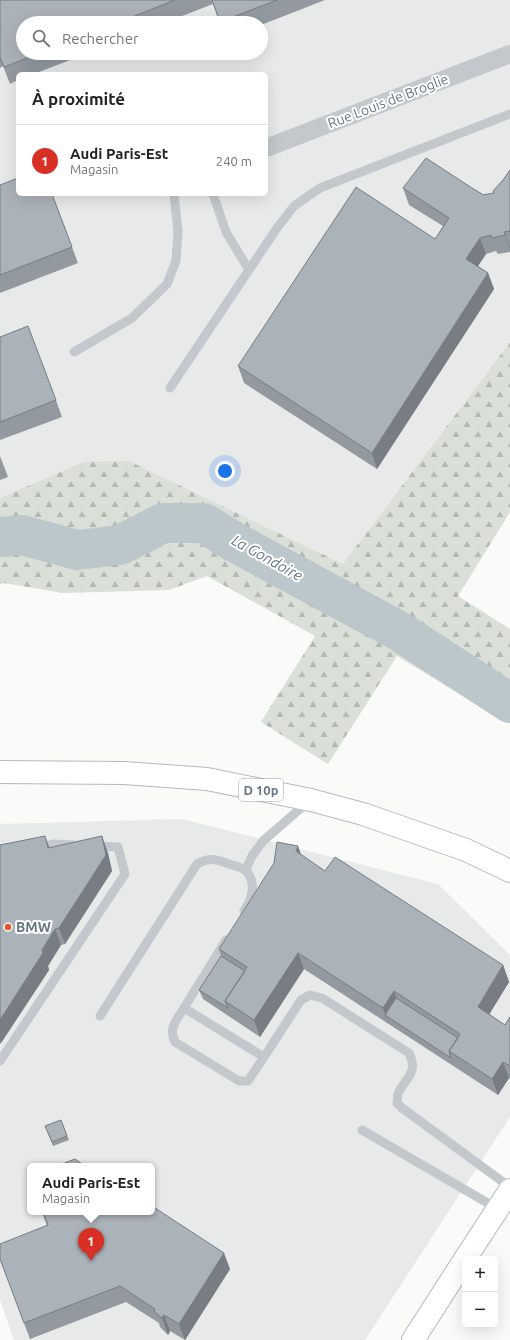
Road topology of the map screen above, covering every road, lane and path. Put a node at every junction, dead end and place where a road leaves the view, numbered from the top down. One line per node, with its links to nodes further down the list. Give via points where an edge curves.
1 (510, 54): 3 (street, Rue Louis de Broglie)
2 (510, 114): 6 (lane, via 320,188 294,206)
3 (268, 147)
4 (174, 196): 7 (lane, via 178,232 176,261 167,284 132,318)
5 (214, 196): 6 (lane, via 226,232)
6 (249, 270): 8 (lane)
7 (74, 352)
8 (170, 388)
9 (0, 772): 10 (main road, D 10p, via 124,774 207,779)
10 (311, 800): 12 (lane, via 263,842 252,856); 13 (main road, D 10p, via 363,814 424,835 466,850)
11 (31, 850): 19 (lane, via 54,844 118,847 125,874)
12 (246, 870): 14 (lane, via 252,879 253,889 249,904); 17 (lane, via 217,859 207,859 197,864)
13 (510, 871)
14 (241, 917)
15 (233, 930): 16 (lane)
16 (184, 1008): 18 (lane); 18 (lane, via 172,1028 174,1042 239,1081 248,1081)
17 (100, 1016)
18 (264, 1058): 21 (lane, via 301,1000 310,995 322,998 409,1053 413,1069 398,1094 397,1103)
19 (0, 1061)
20 (362, 1130): 22 (lane)
21 (510, 1189): 22 (main road)
22 (498, 1209): 23 (main road)
23 (467, 1256)
24 (462, 1264): 25 (main road)
25 (413, 1340)

